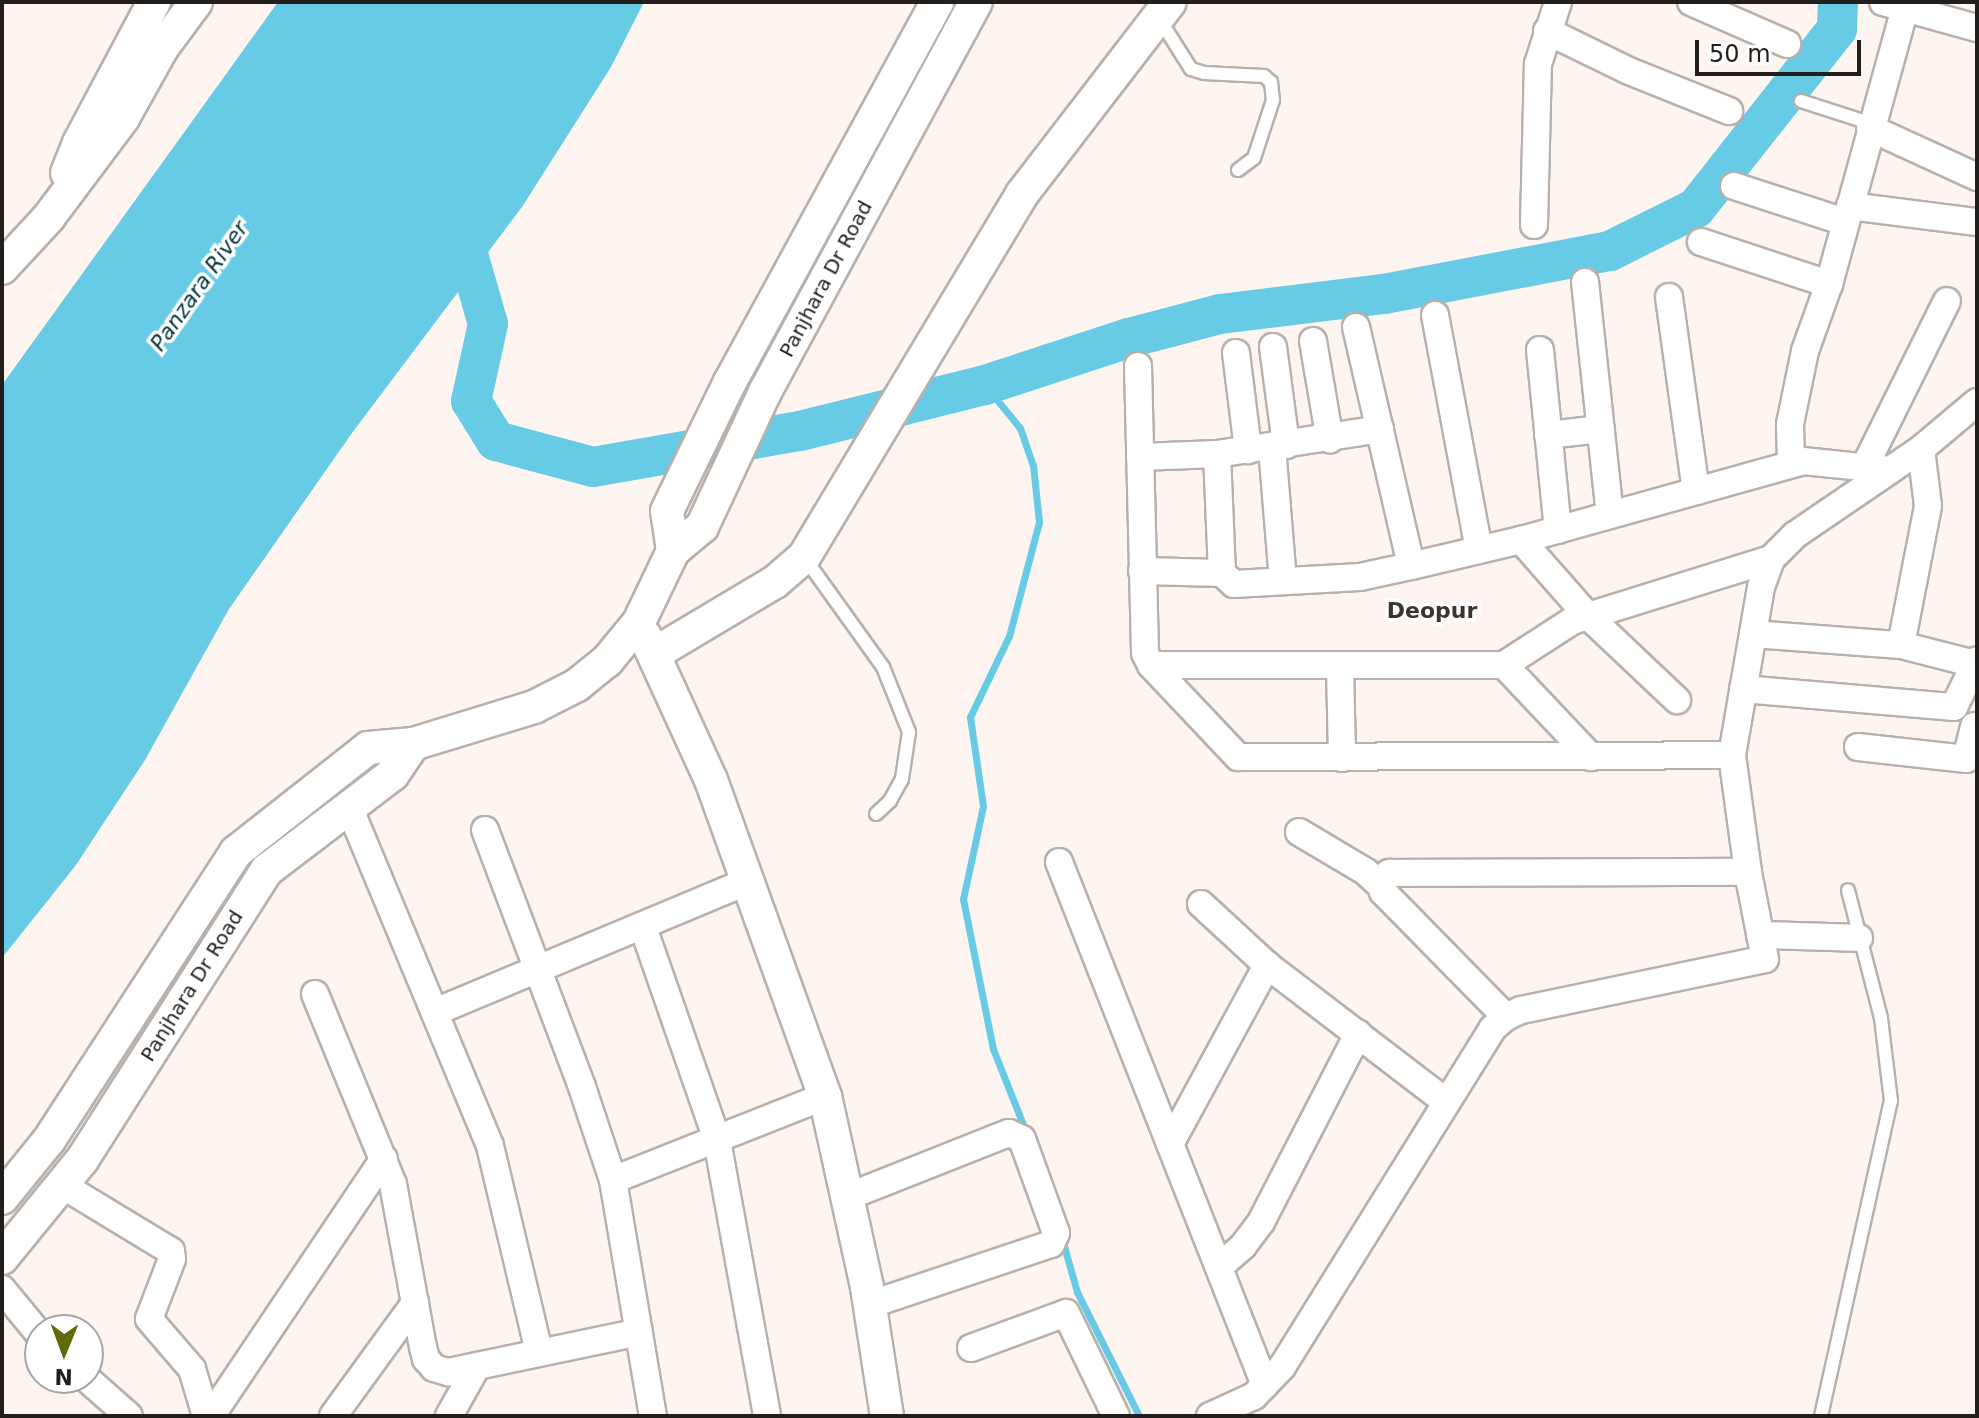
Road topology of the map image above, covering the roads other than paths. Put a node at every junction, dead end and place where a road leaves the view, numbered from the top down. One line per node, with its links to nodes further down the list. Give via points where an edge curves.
1 (154, 2): 19 (street, via 79,143)
2 (196, 2): 19 (street, via 162,48 123,118)
3 (937, 2): 51 (street, Panjhara Dr Road, via 730,382 667,511)
4 (976, 2): 51 (street, Panjhara Dr Road, via 765,392 702,527)
5 (1558, 2): 10 (street)
6 (1691, 2): 11 (street)
7 (1894, 5): 9 (street); 14 (street)
8 (1164, 9): 15 (lane, via 1191,69 1264,76 1271,82 1273,100 1254,158); 52 (street, via 1022,194)
9 (1977, 28)
10 (1547, 31): 13 (street); 21 (street, via 1538,64)
11 (1787, 44)
12 (1801, 101): 14 (lane)
13 (1729, 111)
14 (1871, 126): 16 (street); 18 (street)
15 (1238, 170)
16 (1977, 177)
17 (1734, 186): 18 (street)
18 (1848, 214): 20 (street); 25 (street)
19 (49, 217): 23 (street)
20 (1977, 222)
21 (1534, 225)
22 (1701, 242): 25 (street)
23 (2, 268)
24 (1585, 282): 37 (street)
25 (1829, 284): 44 (street, via 1795,391)
26 (1669, 297): 46 (street)
27 (1947, 301): 45 (street)
28 (1435, 315): 50 (street)
29 (1356, 327): 36 (street)
30 (1313, 341): 39 (street)
31 (1273, 347): 40 (street)
32 (1540, 350): 38 (street)
33 (1236, 353): 40 (street)
34 (1138, 366): 43 (street)
35 (1977, 402): 41 (street)
36 (1380, 429): 39 (street); 54 (street)
37 (1601, 429): 38 (street); 47 (street)
38 (1548, 435): 48 (street)
39 (1330, 440): 40 (street)
40 (1269, 447): 42 (street); 57 (street)
41 (1921, 449): 45 (street); 61 (street, via 1928,506)
42 (1217, 454): 43 (street); 56 (street)
43 (1140, 457): 55 (street)
44 (1791, 464): 45 (street, via 1821,461); 46 (street)
45 (1878, 468): 53 (street)
46 (1696, 491): 47 (street)
47 (1610, 515): 48 (street)
48 (1558, 530): 49 (street)
49 (1521, 540): 50 (street); 58 (street)
50 (1479, 550): 54 (street)
51 (673, 551): 59 (street, Panjhara Dr Road)
52 (804, 557): 62 (street, via 775,582); 77 (lane, via 883,667 909,732 902,779)
53 (1771, 559): 58 (street); 60 (street)
54 (1411, 566): 57 (street, via 1360,577)
55 (1142, 571): 56 (street); 64 (street, via 1143,642)
56 (1222, 573): 57 (street, via 1234,584)
57 (1283, 581)
58 (1587, 615): 65 (street); 68 (street)
59 (639, 622): 62 (street); 71 (street, Panjhara Dr Road, via 607,661 577,685 534,707)
60 (1753, 634): 61 (street); 67 (street)
61 (1901, 645): 63 (street)
62 (654, 654): 82 (street, via 711,780)
63 (1976, 662): 69 (street)
64 (1151, 665): 66 (street); 75 (street, via 1238,757)
65 (1504, 665): 66 (street); 74 (street)
66 (1340, 667): 75 (street)
67 (1743, 689): 69 (street); 73 (street)
68 (1677, 700)
69 (1954, 707): 70 (street)
70 (1975, 727): 72 (street, via 1966,759)
71 (413, 744): 76 (street, Panjhara Dr Road, via 393,774); 103 (street, Panjhara Dr Road, via 368,748 236,852 49,1140)
72 (1858, 747)
73 (1732, 755): 74 (street); 81 (street)
74 (1591, 757): 75 (street)
75 (1342, 758)
76 (349, 807): 92 (street); 101 (street, Panjhara Dr Road, via 267,870)
77 (876, 814)
78 (485, 830): 90 (street)
79 (1299, 832): 83 (street)
80 (1059, 862): 98 (street)
81 (1748, 872): 83 (street, via 1389,873); 87 (street)
82 (748, 881): 86 (street); 95 (street)
83 (1380, 885): 93 (street)
84 (1848, 890): 88 (lane)
85 (1201, 904): 89 (street)
86 (643, 927): 90 (street); 97 (street)
87 (1760, 935): 88 (street); 93 (street, via 1765,959)
88 (1859, 938): 125 (lane, via 1881,1018 1891,1101)
89 (1267, 965): 94 (street); 98 (street)
90 (538, 970): 92 (street); 100 (street)
91 (315, 994): 99 (street)
92 (435, 1012): 112 (street, via 502,1185)
93 (1506, 1017): 96 (street, via 1492,1029)
94 (1358, 1034): 96 (street); 105 (street, via 1261,1222)
95 (825, 1096): 97 (street); 102 (street)
96 (1446, 1102): 114 (street, via 1282,1367)
97 (717, 1140): 100 (street); 121 (street)
98 (1170, 1144): 105 (street)
99 (384, 1159): 107 (street); 117 (street)
100 (613, 1180): 110 (street)
101 (62, 1185): 104 (street, Panjhara Dr Road); 117 (street, via 171,1251 149,1319 192,1369)
102 (847, 1197): 108 (street); 108 (street, via 1009,1133 1022,1139 1056,1233 1051,1244)
103 (2, 1198)
104 (2, 1258)
105 (1219, 1267): 114 (street)
106 (2, 1289): 109 (street)
107 (415, 1303): 113 (street, via 426,1359 434,1368 448,1372); 118 (street)
108 (869, 1305): 122 (street)
109 (24, 1316)
110 (639, 1332): 112 (street); 120 (street)
111 (971, 1348): 123 (street, via 1066,1313)
112 (539, 1352): 113 (street)
113 (477, 1366): 119 (street)
114 (1265, 1385): 124 (street, via 1254,1396)
115 (104, 1394): 116 (street)
116 (129, 1416)
117 (208, 1416)
118 (333, 1416)
119 (449, 1416)
120 (653, 1416)
121 (767, 1416)
122 (887, 1416)
123 (1116, 1416)
124 (1210, 1416)
125 (1821, 1416)

